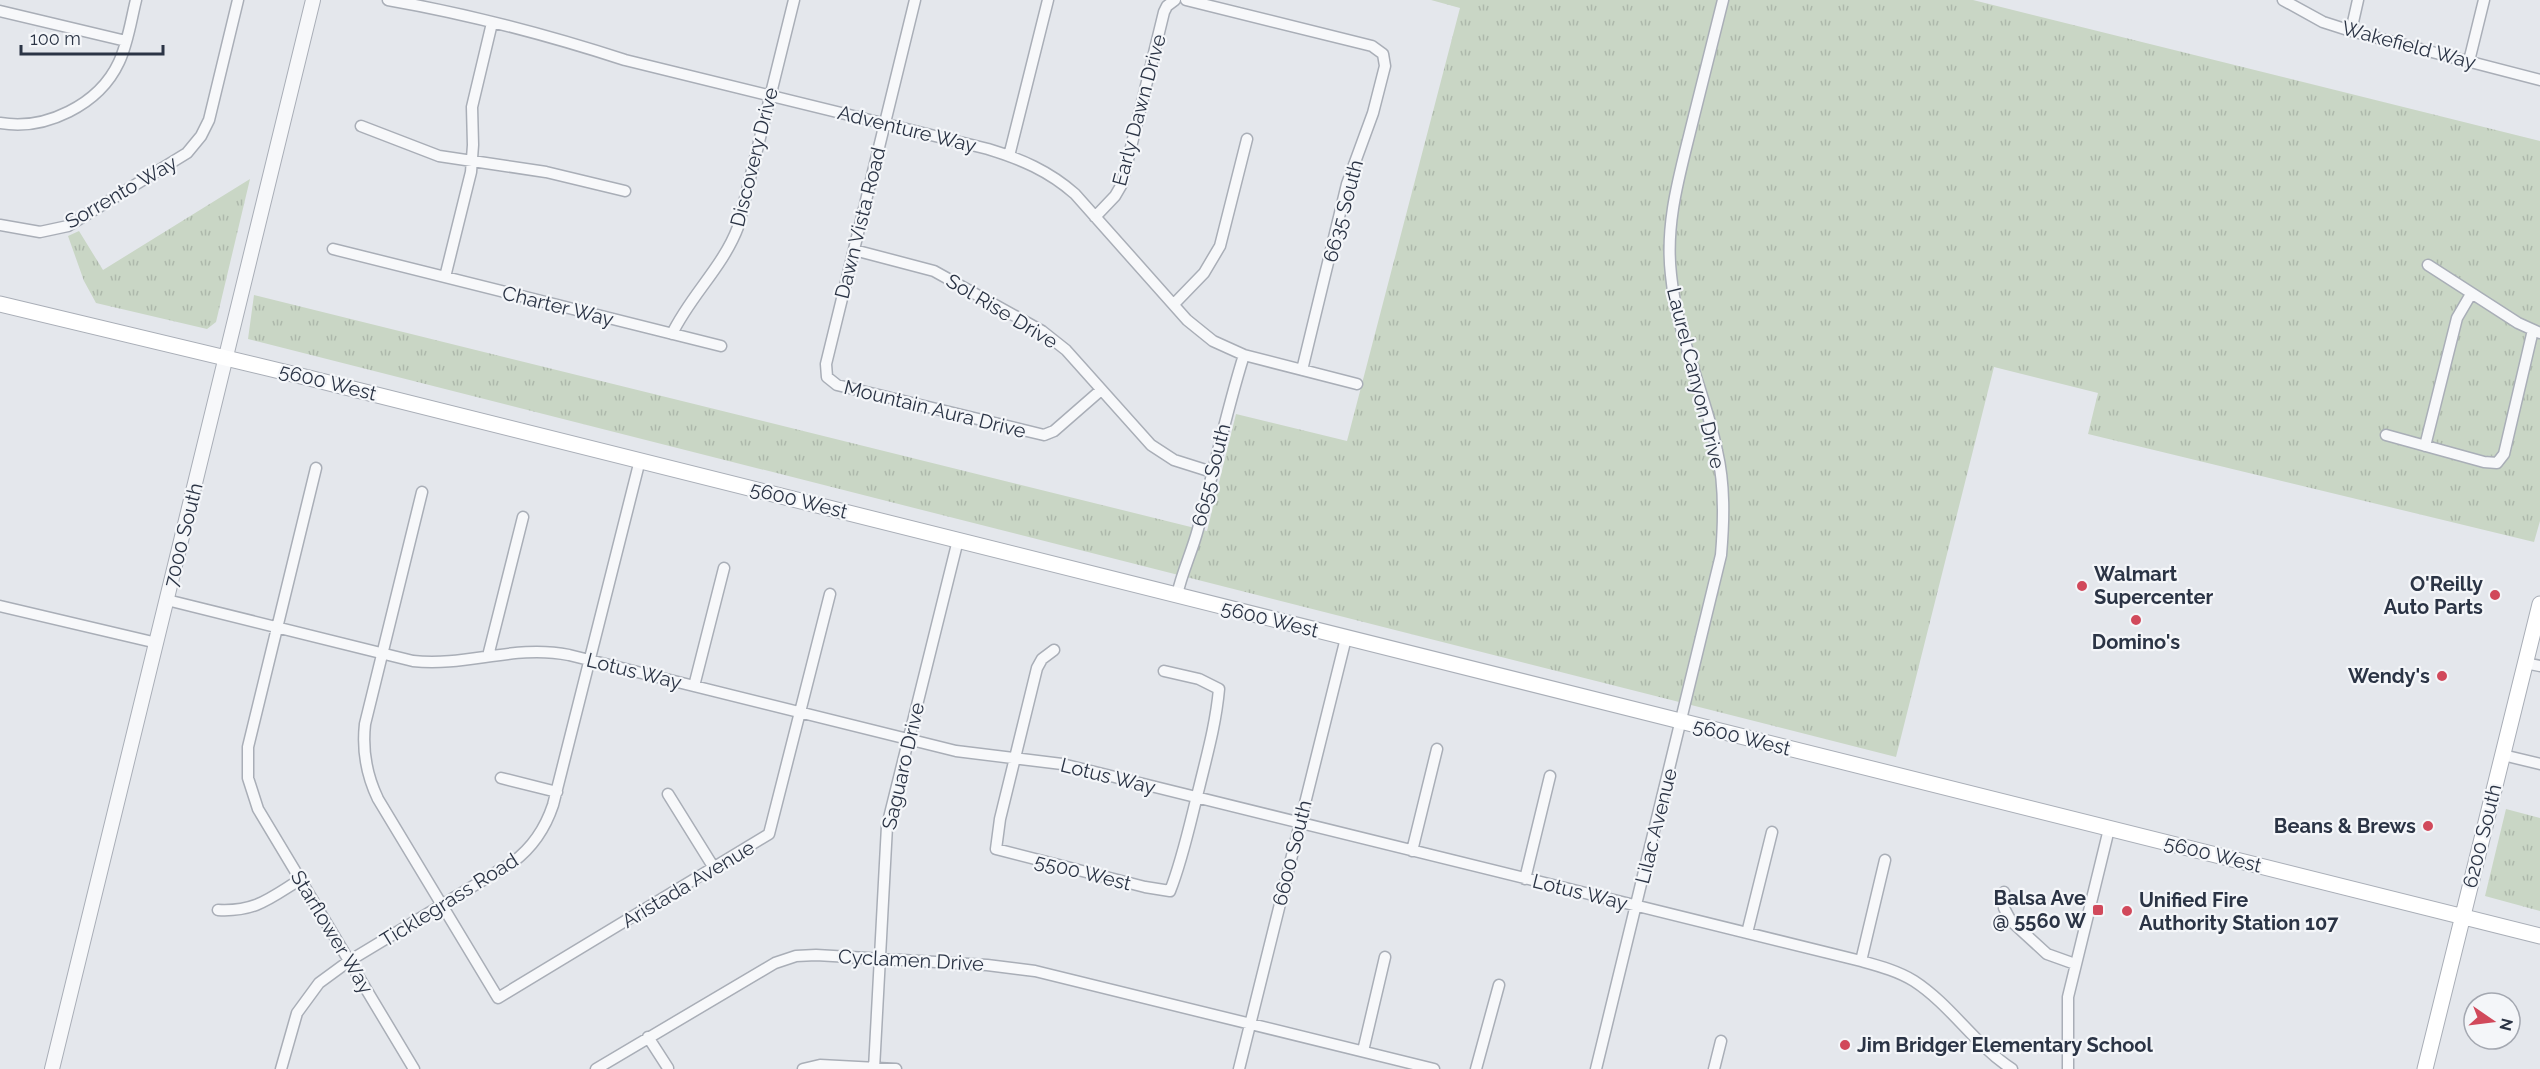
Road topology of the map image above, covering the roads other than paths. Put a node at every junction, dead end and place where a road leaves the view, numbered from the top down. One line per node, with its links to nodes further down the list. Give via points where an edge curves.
1 (136, 0): 17 (street)
2 (238, 0): 29 (street, Sorrento Way, via 209,120 187,153 68,226 40,231)
3 (313, 0): 41 (street, 7000 South)
4 (388, 0): 15 (street, Adventure Way)
5 (794, 0): 20 (street, Discovery Drive)
6 (915, 0): 22 (street, Dawn Vista Road)
7 (1048, 0): 25 (street)
8 (1175, 0): 28 (street, Early Dawn Drive, via 1164,12 1122,184)
9 (1186, 0): 42 (street, 6635 South, via 1372,46 1383,54 1385,63 1376,103 1347,184)
10 (1723, 0): 71 (street, Laurel Canyon Drive, via 1670,226 1673,294 1714,438 1723,501 1718,572)
11 (2283, 0): 16 (street, Wakefield Way, via 2323,22)
12 (2358, 0): 16 (street)
13 (2484, 0): 18 (street)
14 (0, 12): 17 (street)
15 (492, 23): 20 (street, Adventure Way); 26 (street, via 472,107)
16 (2351, 31): 18 (street, Wakefield Way)
17 (126, 41): 21 (street, via 111,76 86,100 41,123)
18 (2469, 61): 19 (street, Wakefield Way)
19 (2540, 80)
20 (770, 96): 22 (street, Adventure Way); 38 (street, Discovery Drive, via 733,240)
21 (0, 123)
22 (885, 124): 25 (street, Adventure Way); 31 (street, Dawn Vista Road)
23 (361, 126): 26 (street, via 434,155)
24 (1247, 139): 36 (street, via 1220,246 1204,273)
25 (1010, 156): 28 (street, Adventure Way, via 1056,178)
26 (472, 161): 27 (street, via 546,172); 33 (street)
27 (625, 191)
28 (1095, 217): 36 (street, Adventure Way)
29 (0, 225)
30 (333, 249): 33 (street, Charter Way)
31 (854, 250): 43 (street, Dawn Vista Road, via 826,364); 45 (street, Sol Rise Drive, via 928,269 956,282 1054,340)
32 (2428, 265): 34 (street)
33 (445, 277): 38 (street, Charter Way)
34 (2470, 294): 37 (street); 47 (street, via 2457,318)
35 (0, 304): 41 (main road, 5600 West)
36 (1174, 304): 40 (street, Adventure Way, via 1204,335)
37 (2536, 331): 47 (street, via 2504,454 2498,463)
38 (672, 334): 39 (street, Charter Way)
39 (721, 346)
40 (1244, 355): 42 (street, Adventure Way); 50 (street, 6655 South)
41 (226, 357): 48 (main road, 5600 West); 57 (street, 7000 South)
42 (1302, 370): 44 (street, Adventure Way)
43 (827, 377): 45 (street, Mountain Aura Drive, via 837,384 1044,435 1054,431)
44 (1357, 384)
45 (1101, 390): 50 (street, Sol Rise Drive, via 1156,450 1180,463)
46 (2386, 435): 47 (street)
47 (2425, 446)
48 (640, 460): 53 (main road, 5600 West); 66 (street, Ticklegrass Road)
49 (316, 468): 60 (street, Starflower Way)
50 (1212, 472): 56 (street, 6655 South)
51 (422, 492): 64 (street)
52 (523, 517): 65 (street)
53 (958, 540): 56 (main road, 5600 West); 72 (street, Saguaro Drive)
54 (724, 568): 69 (street)
55 (830, 594): 70 (street, Aristada Avenue)
56 (1177, 595): 61 (main road, 5600 West)
57 (167, 600): 60 (street, Lotus Way); 62 (street, 7000 South)
58 (2540, 604): 67 (main road, 6200 South)
59 (0, 606): 62 (street)
60 (277, 628): 64 (street, Lotus Way); 88 (street, Starflower Way, via 248,747 246,796 258,808)
61 (1346, 638): 71 (main road, 5600 West); 82 (street, 6600 South)
62 (157, 643): 109 (street, 7000 South)
63 (1054, 650): 75 (street, via 1037,668)
64 (382, 654): 65 (street, Lotus Way, via 433,663); 91 (street, via 365,724 366,767 378,799)
65 (488, 656): 66 (street, Lotus Way, via 554,652)
66 (590, 660): 69 (street, Lotus Way); 79 (street, Ticklegrass Road)
67 (2533, 664): 74 (main road, 6200 South)
68 (1164, 671): 81 (street, via 1220,689)
69 (694, 686): 70 (street, Lotus Way)
70 (800, 712): 72 (street, Lotus Way); 87 (street, Aristada Avenue, via 769,834)
71 (1681, 722): 83 (main road, 5600 West); 92 (street, Lilac Avenue)
72 (908, 740): 75 (street, Lotus Way); 98 (street, Saguaro Drive, via 887,826)
73 (1437, 749): 85 (street)
74 (2503, 755): 76 (street); 94 (main road, 6200 South)
75 (1014, 760): 81 (street, Lotus Way, via 1062,764); 81 (street, 5500 West, via 996,849 1145,887 1170,891)
76 (2540, 764)
77 (1550, 776): 89 (street)
78 (501, 778): 79 (street)
79 (556, 792): 91 (street, Ticklegrass Road, via 546,824 529,849)
80 (668, 794): 87 (street)
81 (1196, 798): 82 (street, Lotus Way)
82 (1300, 823): 85 (street, Lotus Way); 103 (street, 6600 South)
83 (2109, 829): 94 (main road, 5600 West); 101 (street)
84 (1772, 832): 95 (street)
85 (1412, 851): 89 (street, Lotus Way)
86 (1885, 860): 100 (street)
87 (714, 868): 91 (street, Aristada Avenue, via 498,998)
88 (301, 879): 93 (street, via 257,906); 99 (street, Starflower Way)
89 (1525, 879): 92 (street, Lotus Way)
90 (2004, 892): 101 (street, via 2004,908 2011,921 2047,954)
91 (442, 905): 99 (street, Ticklegrass Road)
92 (1636, 906): 95 (street, Lotus Way); 118 (street, Lilac Avenue)
93 (218, 910)
94 (2462, 918): 96 (main road, 5600 West); 122 (main road, 6200 South)
95 (1747, 933): 100 (street, Lotus Way)
96 (2540, 936)
97 (1385, 957): 106 (street)
98 (880, 959): 103 (street, Cyclamen Drive, via 987,964 1035,971); 104 (street, Cyclamen Drive, via 816,955 785,959); 108 (street, Saguaro Drive)
99 (350, 961): 110 (street, Ticklegrass Road, via 323,979 303,1002); 111 (street, Starflower Way)
100 (1861, 961): 120 (street, Lotus Way, via 1898,973 1921,986)
101 (2075, 964): 121 (street, via 2067,1008)
102 (1499, 985): 117 (street)
103 (1251, 1024): 106 (street, Cyclamen Drive); 115 (street, 6600 South)
104 (648, 1037): 107 (street); 112 (street, Cyclamen Drive)
105 (1721, 1041): 119 (street)
106 (1363, 1051): 116 (street, Cyclamen Drive)
107 (668, 1068)
108 (874, 1068): 113 (street, via 820,1065); 114 (street)
109 (52, 1069)
110 (281, 1069)
111 (414, 1069)
112 (596, 1069)
113 (803, 1069)
114 (896, 1069)
115 (1239, 1069)
116 (1434, 1069)
117 (1476, 1069)
118 (1596, 1069)
119 (1714, 1069)
120 (2012, 1069)
121 (2068, 1069)
122 (2425, 1069)

